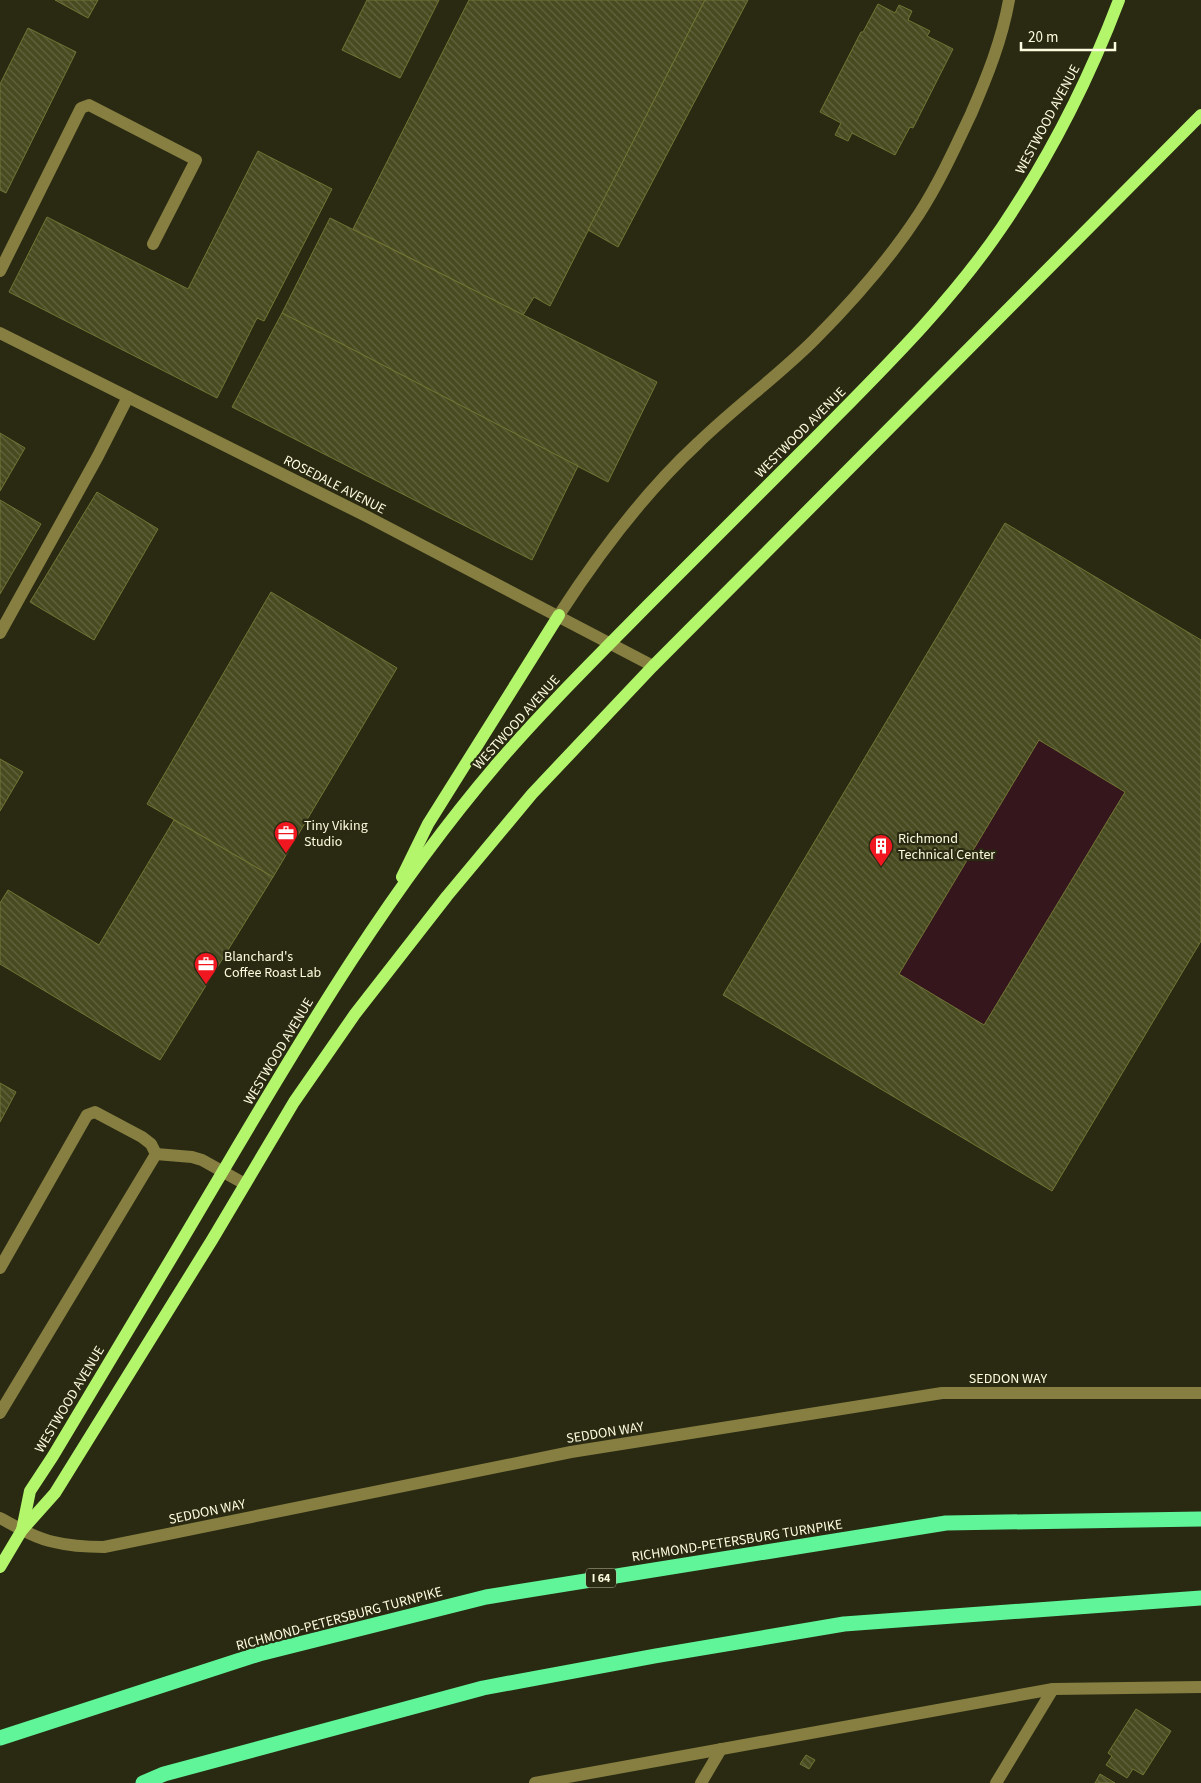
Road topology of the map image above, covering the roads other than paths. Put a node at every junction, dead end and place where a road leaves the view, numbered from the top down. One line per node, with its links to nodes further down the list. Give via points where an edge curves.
1 (1010, 0): 8 (street, via 993,60 953,153 919,214 894,250 855,298 813,341 697,443 659,484 619,529)
2 (1119, 0): 10 (main road, WESTWOOD AVENUE, via 1085,81 1042,162 1002,227 966,275 910,341)
3 (1201, 115): 11 (main road, WESTWOOD AVENUE)
4 (153, 244): 5 (street, via 196,160 89,105 81,108)
5 (0, 271)
6 (0, 333): 7 (street, ROSEDALE AVENUE)
7 (128, 397): 8 (street, ROSEDALE AVENUE); 9 (street)
8 (559, 616): 10 (street, ROSEDALE AVENUE); 12 (main road, via 428,824)
9 (0, 633)
10 (611, 643): 11 (street, ROSEDALE AVENUE); 12 (main road, WESTWOOD AVENUE, via 497,764 435,841)
11 (654, 666): 15 (main road, WESTWOOD AVENUE, via 532,794 433,913 324,1057)
12 (385, 911): 14 (main road, WESTWOOD AVENUE, via 321,1009)
13 (156, 1154): 14 (street, via 192,1157); 16 (street, via 142,1137 95,1112 87,1115); 18 (street)
14 (224, 1171): 15 (street); 21 (main road, WESTWOOD AVENUE, via 30,1491)
15 (245, 1184): 21 (main road, WESTWOOD AVENUE, via 55,1493)
16 (0, 1268)
17 (1201, 1393): 21 (street, SEDDON WAY, via 942,1392 571,1452 104,1547 53,1542)
18 (0, 1413)
19 (0, 1518): 21 (street, SEDDON WAY)
20 (1201, 1519): 26 (highway, RICHMOND-PETERSBURG TURNPIKE / I 64, via 946,1523 486,1597 259,1654)
21 (22, 1530): 22 (main road, WESTWOOD AVENUE)
22 (0, 1567)
23 (1201, 1598): 28 (highway, via 844,1624 655,1656 483,1688 173,1772)
24 (1201, 1687): 25 (street)
25 (1053, 1689): 27 (street); 31 (street)
26 (0, 1738)
27 (721, 1749): 29 (street); 30 (street)
28 (143, 1783)
29 (535, 1783)
30 (701, 1783)
31 (996, 1783)

